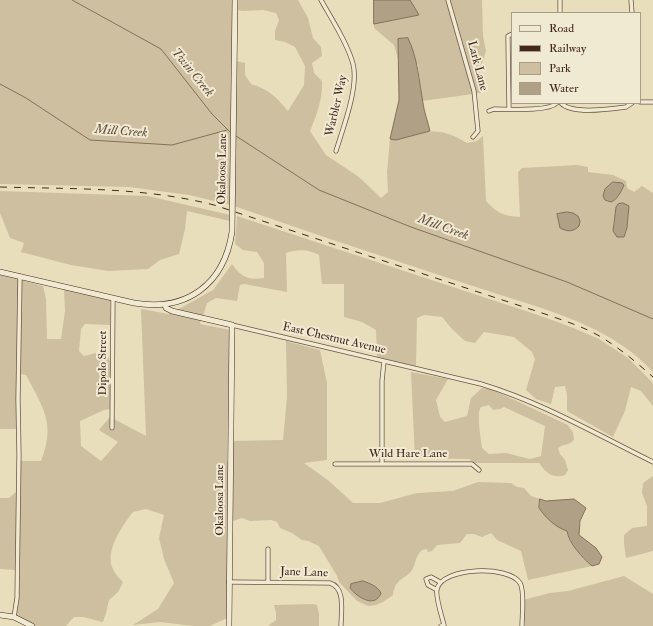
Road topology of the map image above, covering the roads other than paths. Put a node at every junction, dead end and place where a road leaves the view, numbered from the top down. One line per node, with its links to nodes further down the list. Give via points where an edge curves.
1 (235, 0): 21 (street, Okaloosa Lane, via 230,246 222,266 205,287 187,298)
2 (321, 0): 17 (street, Warbler Way, via 354,64 353,92)
3 (448, 0): 16 (street, Lark Lane, via 476,104 478,130)
4 (560, 0): 6 (street)
5 (631, 0): 7 (street)
6 (560, 12)
7 (632, 12)
8 (510, 35): 14 (street)
9 (641, 102): 10 (street)
10 (653, 102)
11 (555, 104): 14 (street, via 543,108)
12 (562, 104): 13 (street, via 574,110 626,107)
13 (630, 104)
14 (509, 109): 15 (street)
15 (489, 111)
16 (473, 137)
17 (336, 151)
18 (0, 272): 19 (street, East Chestnut Avenue)
19 (20, 276): 20 (street, East Chestnut Avenue); 35 (street, via 17,598)
20 (113, 298): 21 (street, East Chestnut Avenue, via 144,305); 24 (street, Dipolo Street)
21 (165, 305): 22 (street, East Chestnut Avenue, via 172,311)
22 (232, 325): 23 (street, East Chestnut Avenue); 30 (street, Okaloosa Lane)
23 (384, 361): 25 (street, East Chestnut Avenue, via 497,389 558,414); 27 (street)
24 (112, 428)
25 (653, 462)
26 (335, 464): 27 (street, Wild Hare Lane)
27 (382, 464): 28 (street, Wild Hare Lane, via 472,464)
28 (479, 470)
29 (268, 549): 31 (street)
30 (229, 582): 31 (street, Jane Lane); 37 (street, Okaloosa Lane)
31 (268, 582): 38 (street, Jane Lane, via 333,584 341,596)
32 (440, 582): 33 (street); 33 (street, via 431,577 426,579 427,584); 40 (street, via 474,571 511,576 521,585)
33 (437, 590): 39 (street)
34 (0, 615): 35 (street)
35 (14, 617): 36 (street)
36 (32, 626)
37 (229, 626)
38 (342, 626)
39 (443, 626)
40 (522, 626)

